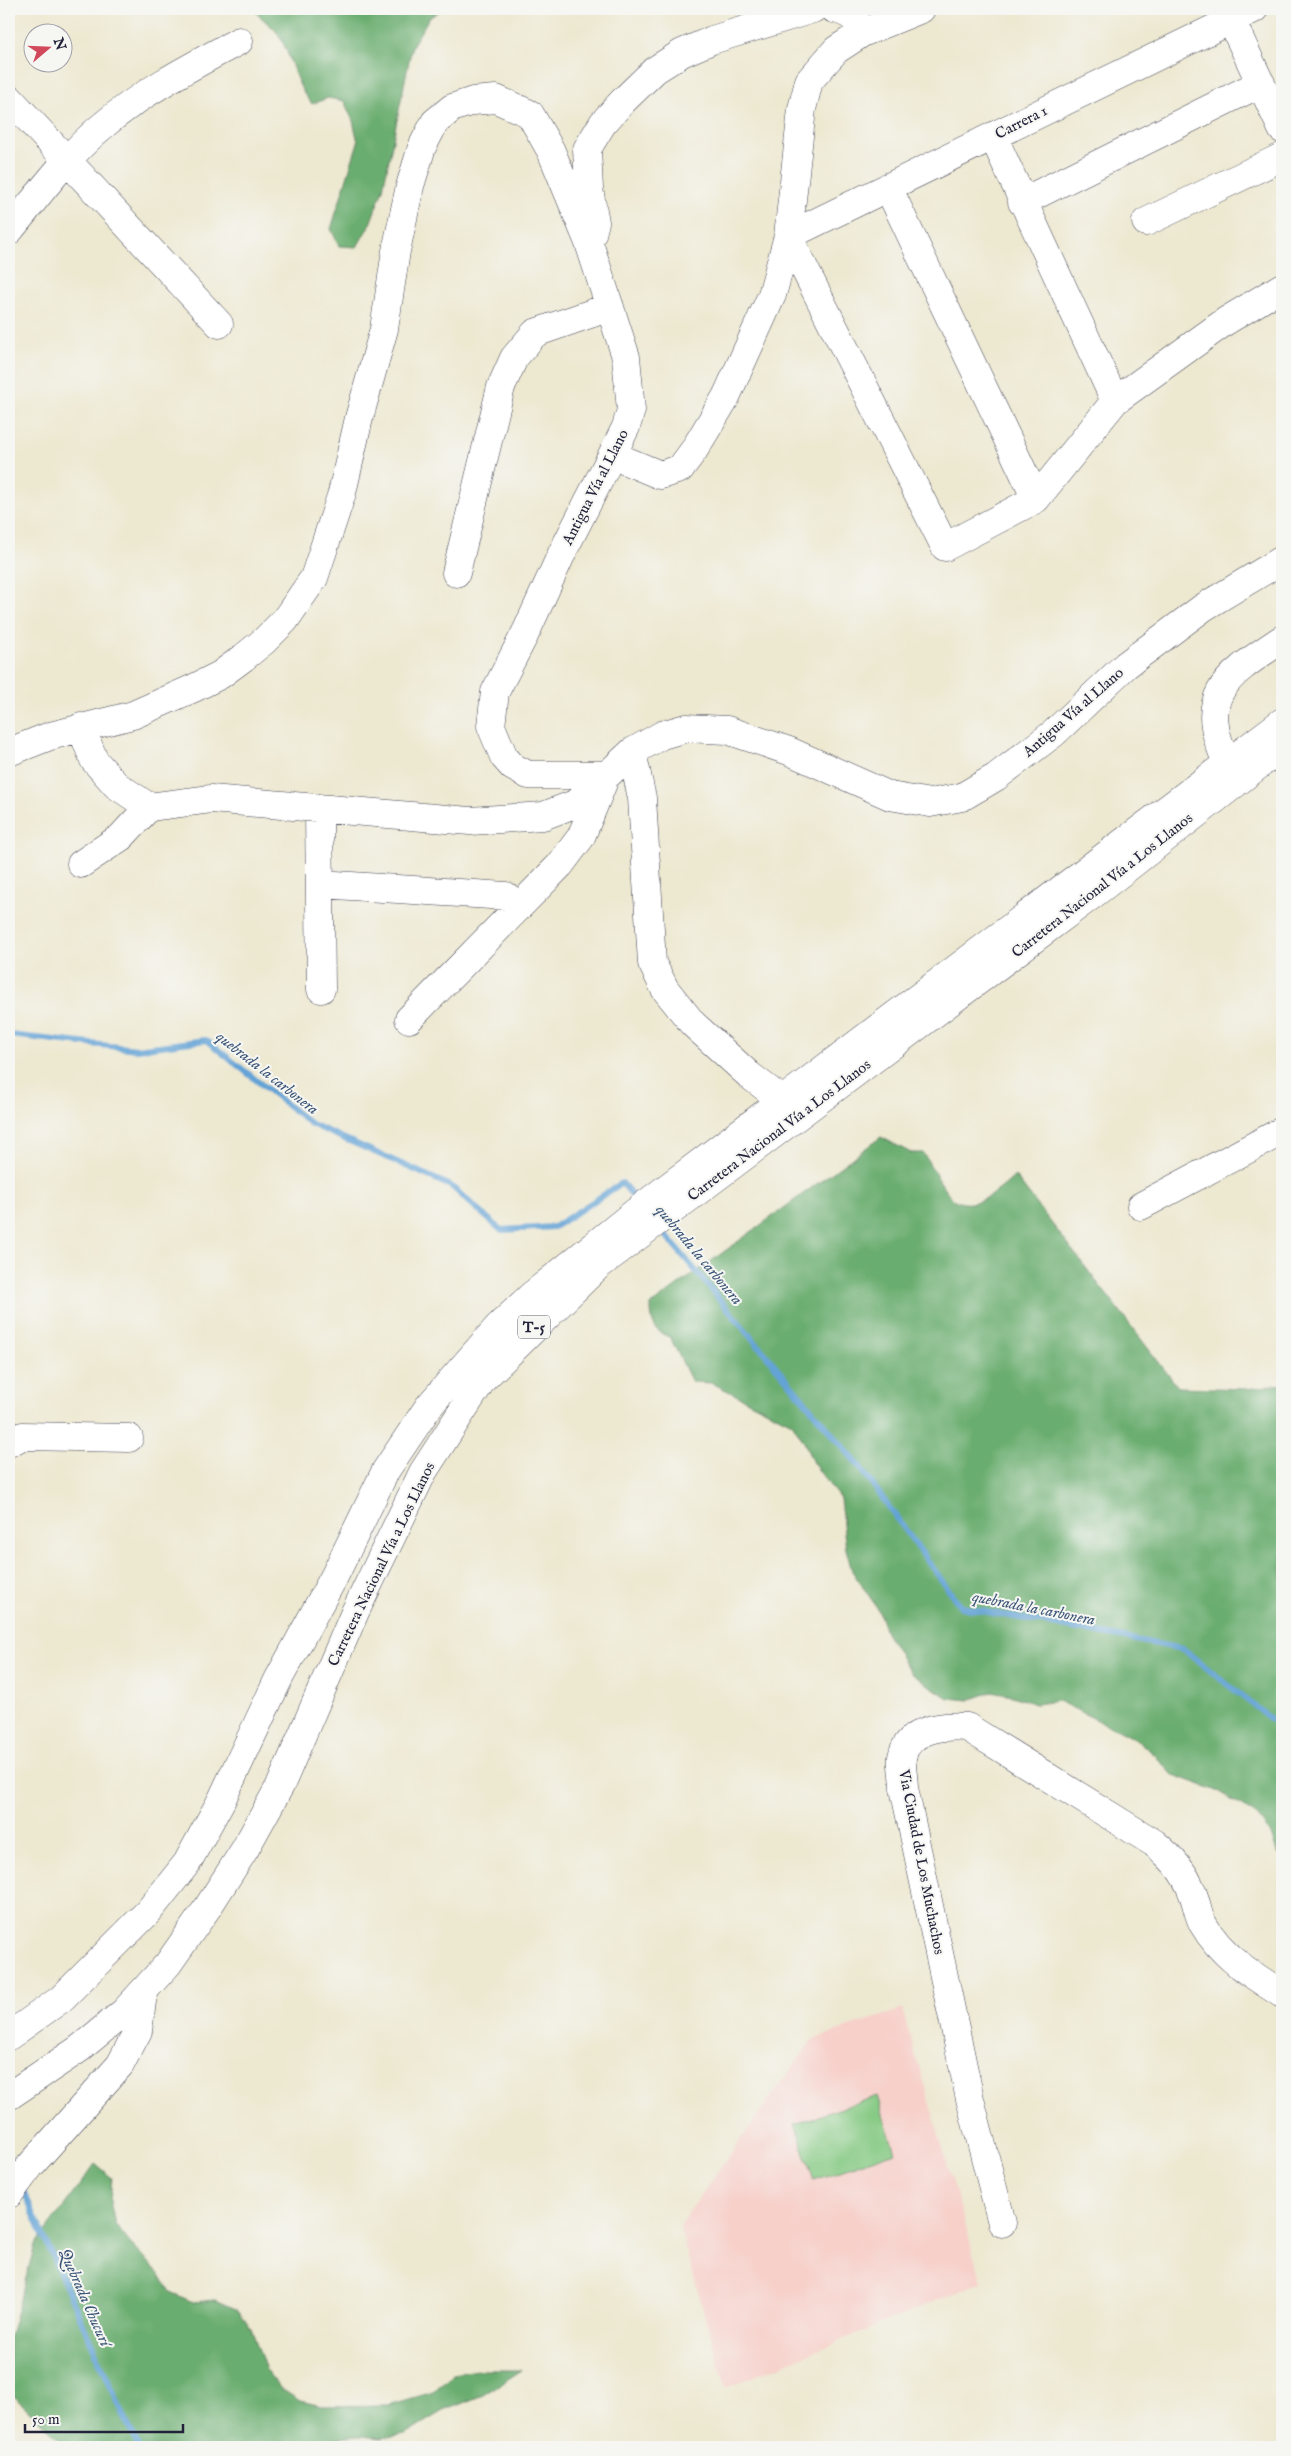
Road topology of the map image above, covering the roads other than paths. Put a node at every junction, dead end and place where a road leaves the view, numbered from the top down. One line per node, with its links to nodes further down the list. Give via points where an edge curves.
1 (813, 9): 18 (main road, via 712,40 682,53 655,70 623,101 603,123 587,150 595,222)
2 (834, 9): 5 (main road, via 849,13 857,20)
3 (921, 9): 5 (main road)
4 (1242, 15): 7 (main road); 10 (main road, Carrera 1)
5 (876, 22): 17 (main road, via 836,50 809,82 802,109)
6 (239, 41): 12 (main road, via 153,88 100,128)
7 (1260, 82): 9 (main road); 14 (main road)
8 (9, 98): 12 (main road)
9 (1282, 129)
10 (992, 136): 13 (main road, Carrera 1); 14 (main road)
11 (1282, 157): 15 (main road)
12 (66, 162): 16 (main road); 21 (main road)
13 (888, 187): 17 (main road, Carrera 1); 24 (main road)
14 (1022, 202): 22 (main road)
15 (1146, 222)
16 (9, 231)
17 (788, 236): 23 (main road, via 772,295 742,363 726,397 680,469 660,475); 24 (main road, via 945,547)
18 (589, 243): 20 (main road, Antigua Vía al Llano); 29 (main road, Antigua Vía al Llano, via 551,151 530,114 496,99 473,101 452,108 435,122 422,147 410,186 384,329 342,493 314,578 284,620 264,641 220,675 133,715)
19 (1282, 287): 22 (main road, via 1226,321)
20 (610, 307): 23 (main road, Antigua Vía al Llano, via 626,357 631,410); 26 (main road, via 535,333 514,358 501,387)
21 (219, 324)
22 (1115, 401): 24 (main road)
23 (612, 455): 34 (main road, Antigua Vía al Llano, via 495,692 491,726 504,757 513,767 528,775)
24 (1036, 499)
25 (1282, 560): 32 (main road, Antigua Vía al Llano, via 1204,607 1126,665 1054,733 996,777 962,797 930,804 890,796 788,751 727,730 686,728)
26 (456, 573)
27 (1282, 639): 33 (main road, via 1248,662 1220,689 1214,706 1215,729)
28 (1282, 722): 33 (main road, Carretera Nacional Vía a Los Llanos / T-5)
29 (80, 727): 31 (main road, Antigua Vía al Llano); 35 (main road, via 94,760 116,786)
30 (1282, 747): 47 (main road, Carretera Nacional Vía a Los Llanos / T-5, via 1099,890 598,1266 484,1379 423,1472 405,1506 277,1792 208,1907)
31 (9, 752)
32 (632, 752): 34 (main road, Antigua Vía al Llano); 42 (main road, via 642,798 652,963 665,989 693,1024)
33 (1228, 764): 42 (main road, Carretera Nacional Vía a Los Llanos / T-5)
34 (606, 774): 36 (main road, via 577,803 543,816 470,821); 39 (main road, via 581,837 560,865)
35 (149, 807): 36 (main road, via 211,799); 37 (main road, via 121,837)
36 (319, 810): 38 (main road)
37 (81, 864)
38 (320, 884): 39 (main road, via 506,896); 40 (main road)
39 (519, 906): 41 (main road)
40 (321, 988)
41 (409, 1019)
42 (782, 1100): 49 (main road, Carretera Nacional Vía a Los Llanos / T-5, via 531,1296 498,1327 429,1406 386,1470 334,1577 278,1680 221,1802 187,1863 148,1912 61,1999)
43 (1282, 1131): 44 (main road)
44 (1141, 1206)
45 (129, 1438): 46 (main road, via 22,1436)
46 (9, 1443)
47 (143, 1994): 50 (main road, Carretera Nacional Vía a Los Llanos / T-5, via 79,2049); 51 (main road, via 138,2032 120,2065)
48 (1282, 1994): 52 (main road, Via Ciudad de Los Muchachos, via 1242,1968 1222,1950 1202,1923 1185,1876 1174,1860 1154,1843 967,1727 948,1725 931,1728 909,1742 902,1757 904,1788 970,2100)
49 (9, 2036)
50 (9, 2096)
51 (9, 2194)
52 (1002, 2223)

